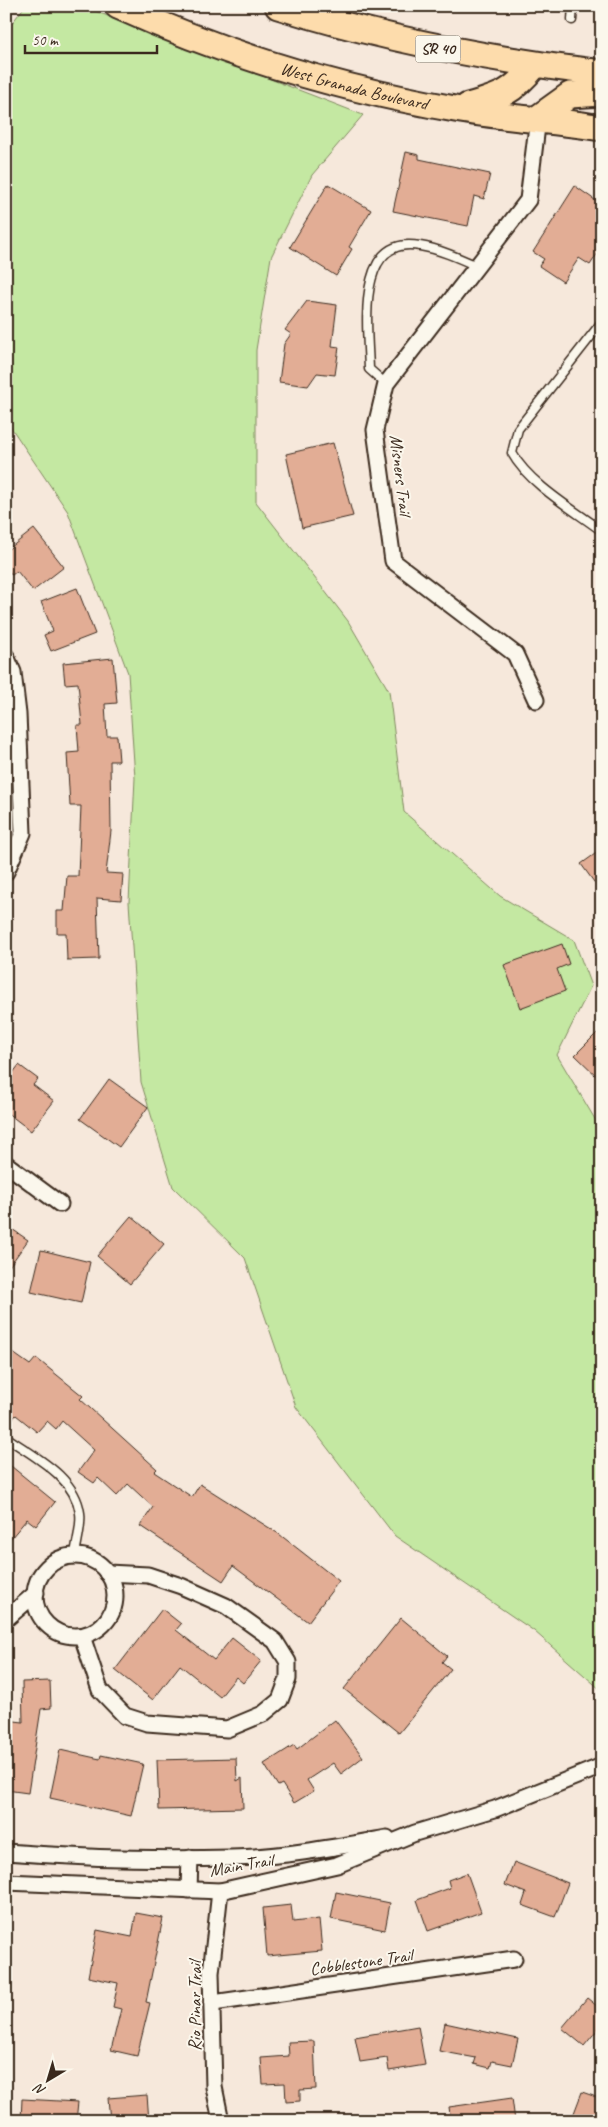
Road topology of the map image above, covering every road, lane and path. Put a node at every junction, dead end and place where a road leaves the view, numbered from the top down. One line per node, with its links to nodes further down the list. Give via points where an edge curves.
1 (118, 6): 8 (main road, West Granada Boulevard, via 185,35 246,56 362,88)
2 (278, 6): 5 (main road, SR 40, via 431,47)
3 (573, 6): 4 (lane)
4 (572, 20)
5 (535, 65): 6 (main road, SR 40); 8 (main road, via 519,84 503,95)
6 (602, 73)
7 (602, 94): 9 (main road, via 570,95)
8 (456, 109): 9 (main road, West Granada Boulevard)
9 (538, 118): 10 (main road, West Granada Boulevard); 11 (street, Misners Trail, via 528,200)
10 (602, 128)
11 (477, 266): 13 (street, Misners Trail); 13 (lane, via 418,245 396,247 382,257 374,270 367,298 368,370)
12 (601, 326): 14 (lane, via 518,429 512,453 518,465)
13 (386, 384): 16 (street, Misners Trail, via 376,430 393,561 515,654)
14 (602, 531)
15 (6, 656): 17 (street, via 13,672)
16 (536, 700)
17 (12, 716): 18 (street, via 23,833)
18 (6, 872)
19 (6, 1164): 20 (street)
20 (60, 1204)
21 (6, 1437): 22 (lane, via 67,1481 80,1515)
22 (75, 1556): 23 (street, via 100,1564); 24 (street, via 62,1558 50,1565 42,1575)
23 (107, 1573): 26 (street, via 114,1586 112,1612 94,1632); 26 (street, via 148,1575 226,1606 275,1641 288,1662 286,1686 280,1700 264,1714 227,1729 147,1723 126,1716 100,1690)
24 (36, 1593): 25 (street); 26 (street, via 39,1612 46,1623 69,1636)
25 (6, 1619)
26 (82, 1636)
27 (602, 1766): 28 (street, Main Trail, via 494,1808)
28 (415, 1834): 30 (street, Main Trail); 33 (street, Main Trail, via 337,1865)
29 (6, 1852): 31 (street, Main Trail, via 65,1857)
30 (256, 1856): 31 (street, Main Trail); 33 (street)
31 (190, 1858): 34 (street)
32 (6, 1882): 34 (street, Main Trail)
33 (259, 1882): 35 (street, Main Trail)
34 (189, 1890): 35 (street, Main Trail)
35 (220, 1891): 37 (street, Rio Pinar Trail, via 211,1973)
36 (514, 1959): 37 (street, Cobblestone Trail)
37 (213, 2003): 38 (street, Rio Pinar Trail, via 214,2087)
38 (221, 2121)

